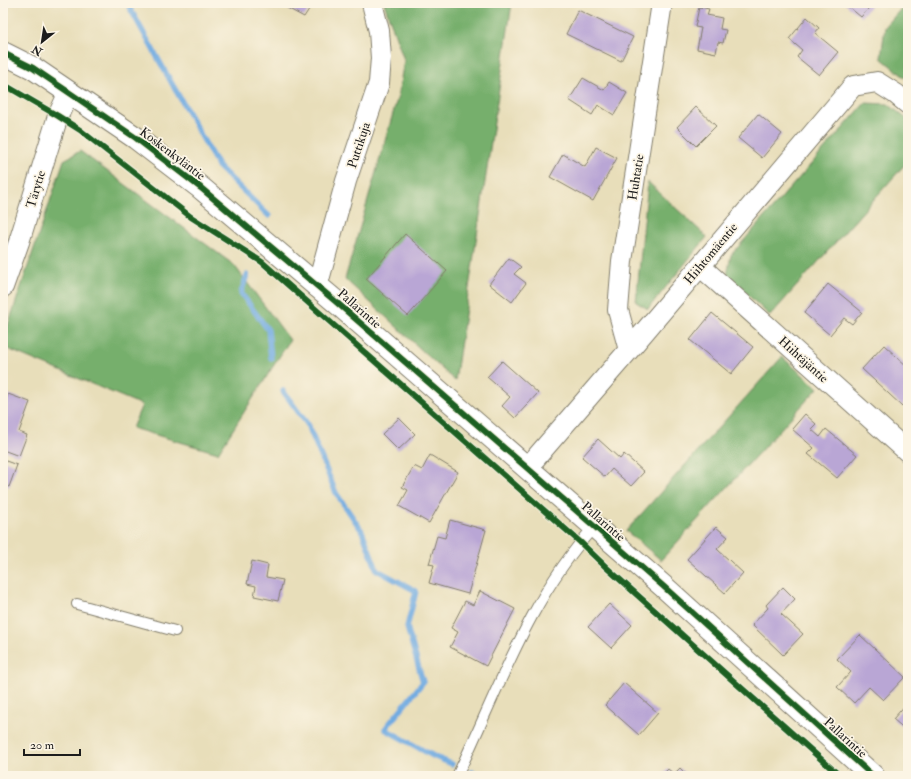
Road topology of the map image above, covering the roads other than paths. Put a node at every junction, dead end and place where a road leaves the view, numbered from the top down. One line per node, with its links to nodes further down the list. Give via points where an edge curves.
1 (372, 3): 7 (street, Puttikuja, via 379,31 379,83 346,181)
2 (662, 3): 9 (street, Huhtatie, via 622,261 618,310)
3 (3, 53): 4 (street, Koskenkyläntie, via 33,68)
4 (69, 92): 7 (street, Koskenkyläntie, via 136,138 201,188); 8 (street, Tärytie, via 58,116)
5 (908, 104): 6 (street, Hiihtomäentie, via 877,82 853,86)
6 (700, 266): 9 (street, Hiihtomäentie); 10 (street, Hiihtäjäntie)
7 (317, 286): 11 (street, Pallarintie)
8 (3, 287)
9 (629, 350): 11 (street, Hiihtomäentie)
10 (908, 452)
11 (527, 468): 12 (street, Pallarintie)
12 (594, 527): 15 (lane, via 580,542 550,585 511,655 481,726); 16 (street, Pallarintie)
13 (77, 604): 14 (lane)
14 (174, 631)
15 (456, 776)
16 (873, 776)

